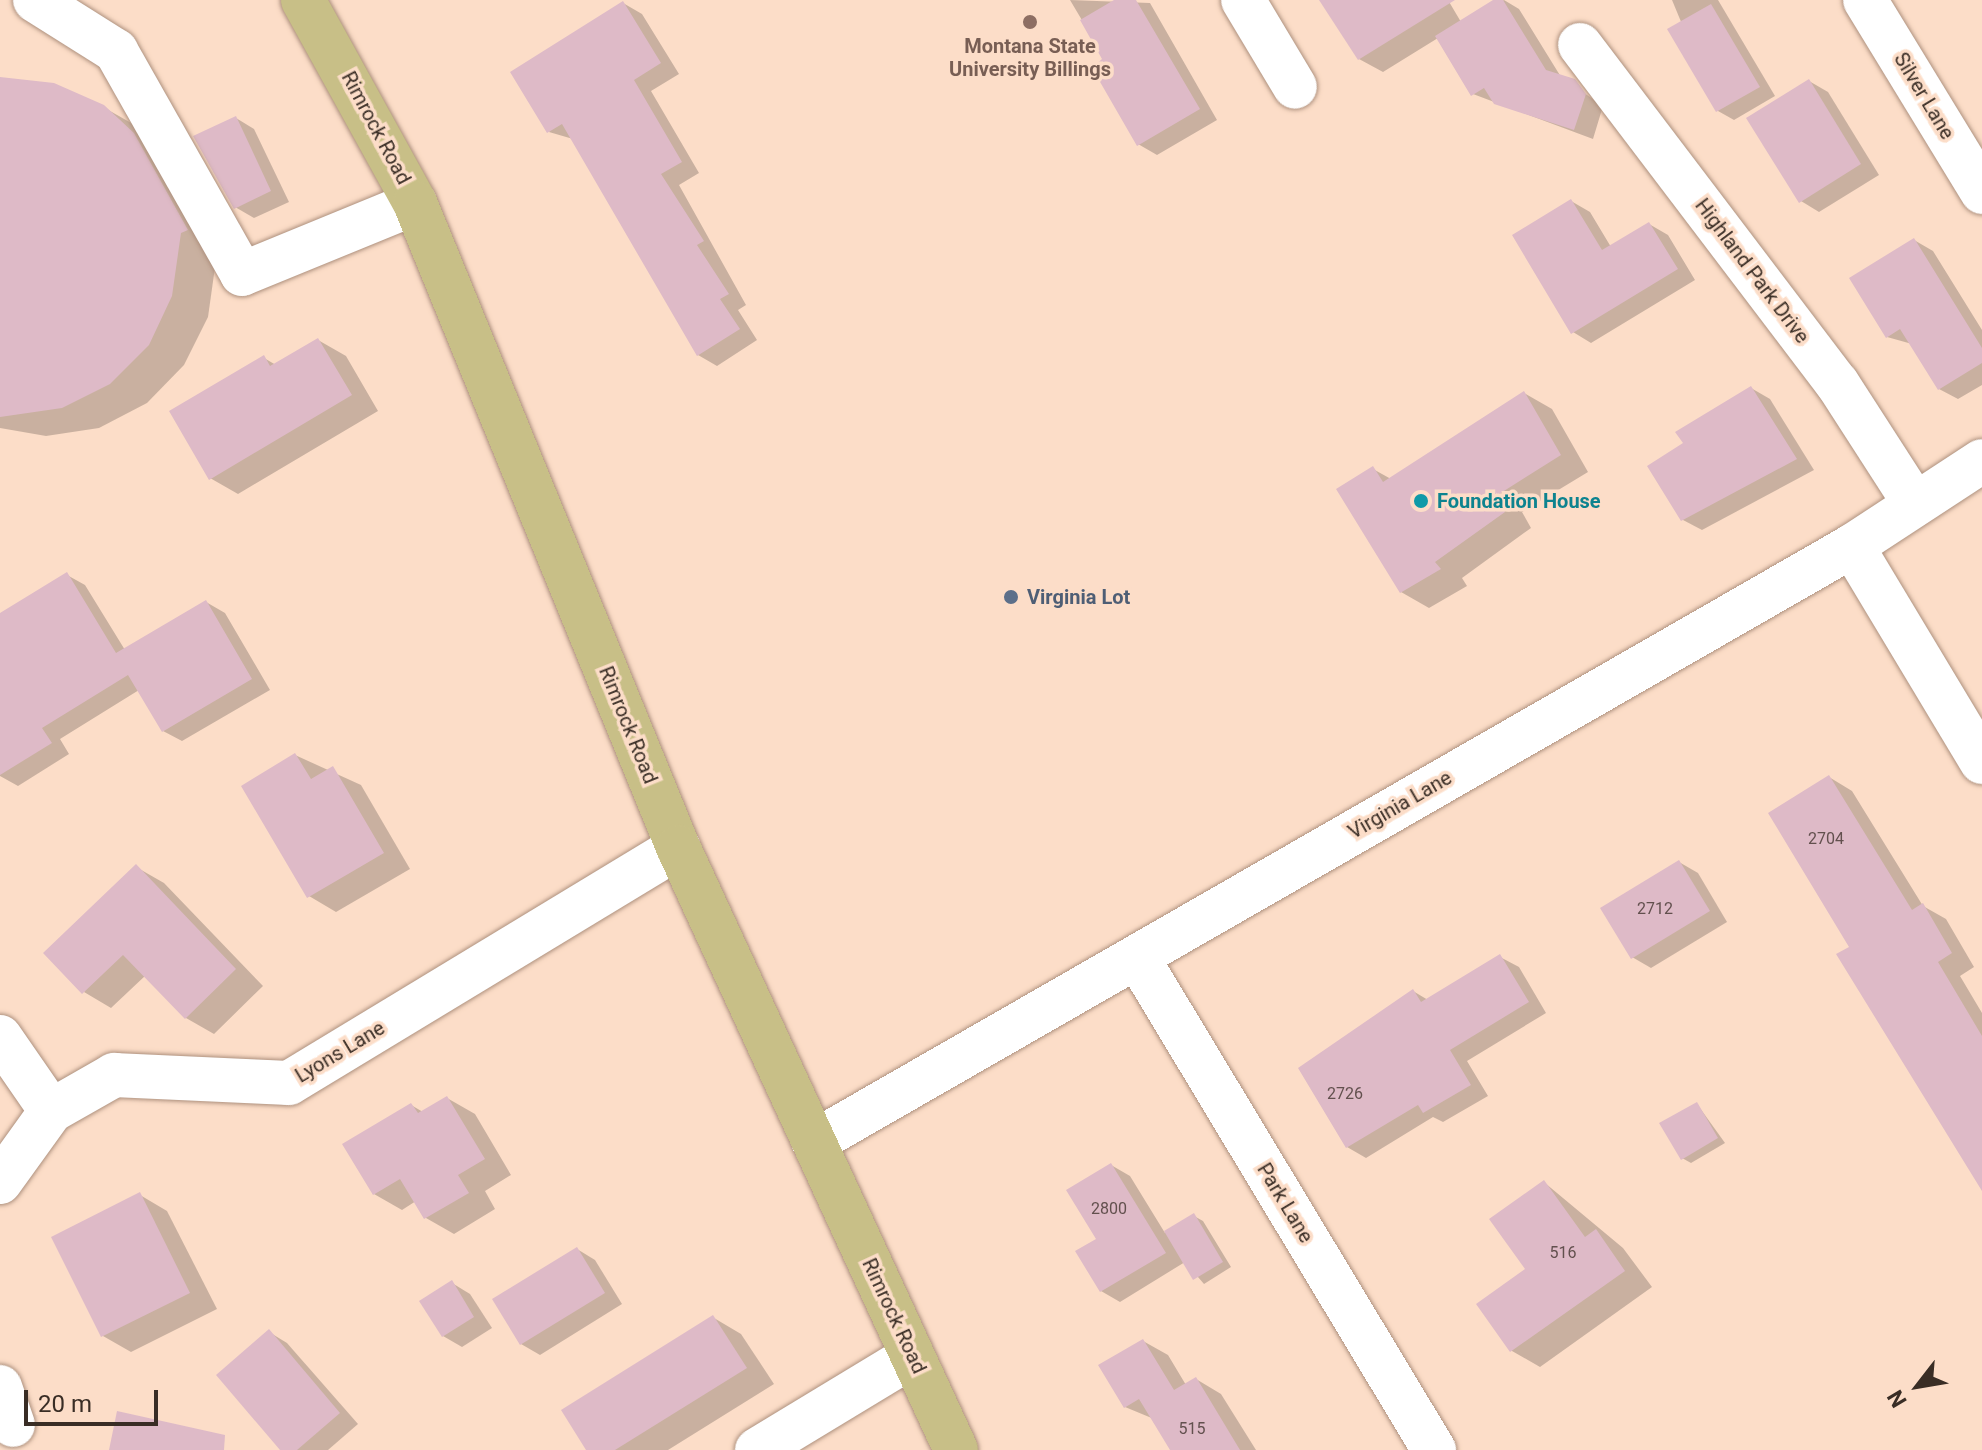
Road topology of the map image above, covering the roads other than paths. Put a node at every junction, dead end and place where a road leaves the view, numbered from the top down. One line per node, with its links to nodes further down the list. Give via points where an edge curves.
1 (35, 0): 8 (street, via 116,51 242,274)
2 (303, 0): 8 (main road, Rimrock Road)
3 (1243, 0): 6 (street)
4 (1865, 0): 7 (street, Silver Lane)
5 (1580, 45): 10 (street, Highland Park Drive, via 1837,383)
6 (1295, 87)
7 (1982, 192)
8 (415, 203): 13 (main road, Rimrock Road)
9 (1982, 461): 10 (street, Virginia Lane)
10 (1915, 504): 11 (street, Virginia Lane)
11 (1852, 546): 12 (street); 14 (street, Virginia Lane)
12 (1982, 762)
13 (678, 847): 16 (street, Lyons Lane, via 289,1083 114,1075); 17 (main road, Rimrock Road)
14 (1137, 957): 17 (street, Virginia Lane); 22 (street, Park Lane)
15 (0, 1037): 16 (street)
16 (51, 1111): 18 (street, Lyons Lane)
17 (814, 1142): 19 (main road, Rimrock Road)
18 (0, 1182)
19 (912, 1356): 20 (street); 21 (main road, Rimrock Road)
20 (757, 1450)
21 (956, 1450)
22 (1434, 1450)

